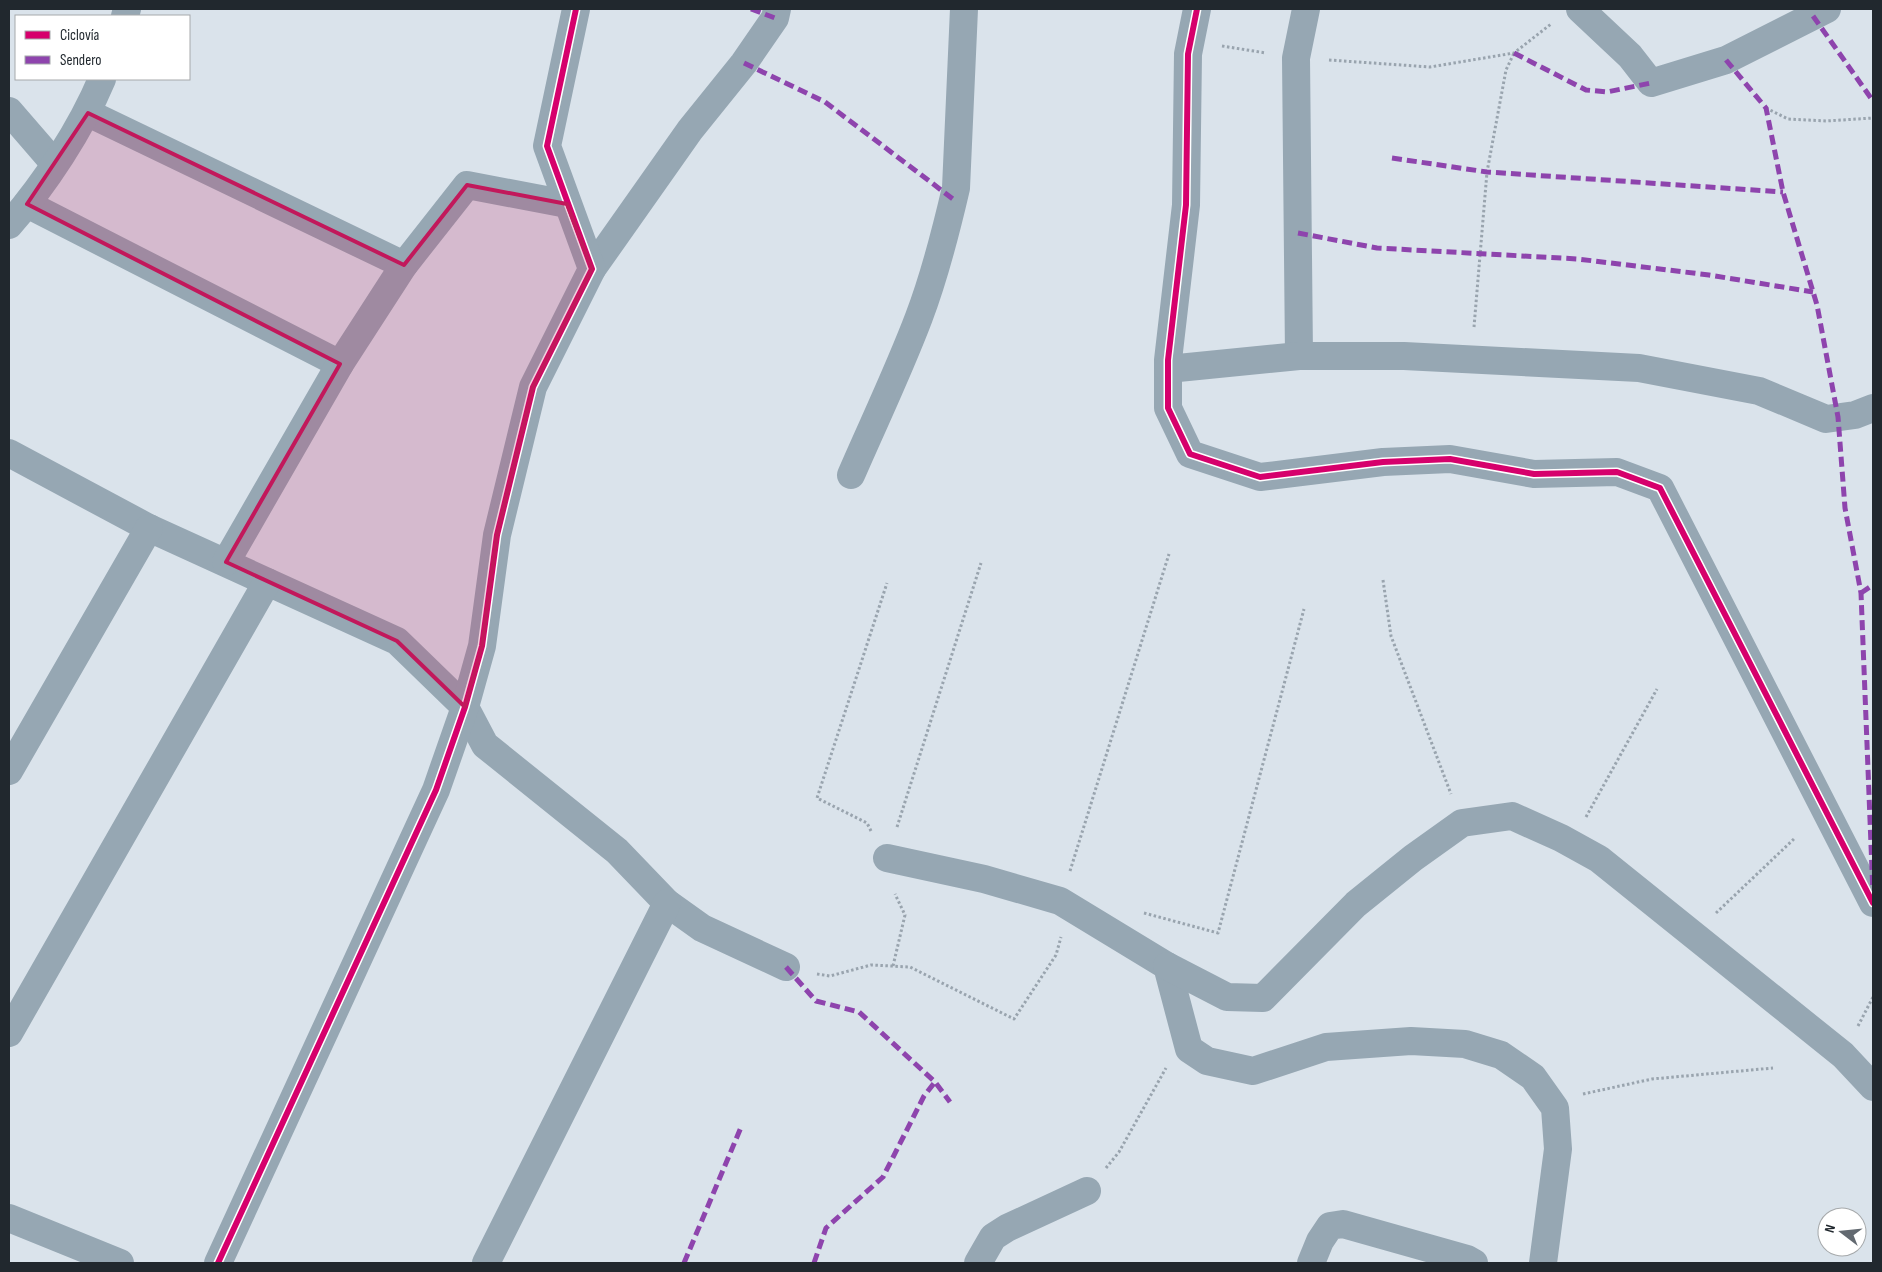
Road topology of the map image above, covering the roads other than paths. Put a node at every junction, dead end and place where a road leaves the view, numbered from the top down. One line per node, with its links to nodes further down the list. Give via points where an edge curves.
1 (576, 9): 13 (street, via 547,146)
2 (777, 9): 16 (street, via 775,18 744,63 690,130)
3 (964, 9): 22 (street, via 954,199 919,316)
4 (1197, 9): 19 (street, via 1188,54 1186,205)
5 (1306, 9): 17 (street, via 1296,58)
6 (1827, 9): 7 (street, via 1726,60 1651,83 1630,56)
7 (1568, 14)
8 (102, 80): 10 (street)
9 (9, 111): 11 (street)
10 (88, 113): 11 (street); 15 (street)
11 (54, 162): 12 (street)
12 (27, 204): 14 (street); 18 (street)
13 (567, 204): 15 (street, via 467,185); 16 (street)
14 (9, 224)
15 (404, 265): 18 (street)
16 (592, 269): 26 (street, via 533,386 497,535 482,646)
17 (1299, 356): 19 (street); 20 (street, via 1404,356 1639,368 1759,391 1826,419 1855,415)
18 (340, 364): 24 (street)
19 (1168, 368): 30 (street, via 1168,408 1190,454 1260,477 1383,462 1450,459 1534,474 1617,472 1660,488)
20 (1873, 408)
21 (9, 453): 23 (street)
22 (852, 475)
23 (149, 528): 24 (street); 27 (street)
24 (226, 562): 25 (street)
25 (267, 582): 26 (street, via 397,640); 33 (street)
26 (465, 708): 29 (street, via 485,746 617,852); 39 (street, via 436,790)
27 (9, 771)
28 (886, 858): 31 (street, via 984,879 1060,901)
29 (667, 903): 32 (street, via 702,928); 40 (street)
30 (1873, 903)
31 (1167, 966): 34 (street, via 1227,997 1263,998 1356,904 1413,858 1462,823 1512,816 1599,859 1843,1055); 43 (street, via 1189,1049 1208,1061 1253,1071 1326,1047 1411,1040 1465,1044 1501,1055 1533,1077 1555,1108 1558,1149)
32 (786, 967)
33 (9, 1033)
34 (1873, 1087)
35 (1087, 1191): 41 (street, via 993,1237)
36 (9, 1218): 38 (street)
37 (1469, 1262): 42 (street, via 1343,1224 1330,1226)
38 (120, 1263)
39 (218, 1263)
40 (486, 1263)
41 (978, 1263)
42 (1311, 1263)
43 (1542, 1263)

